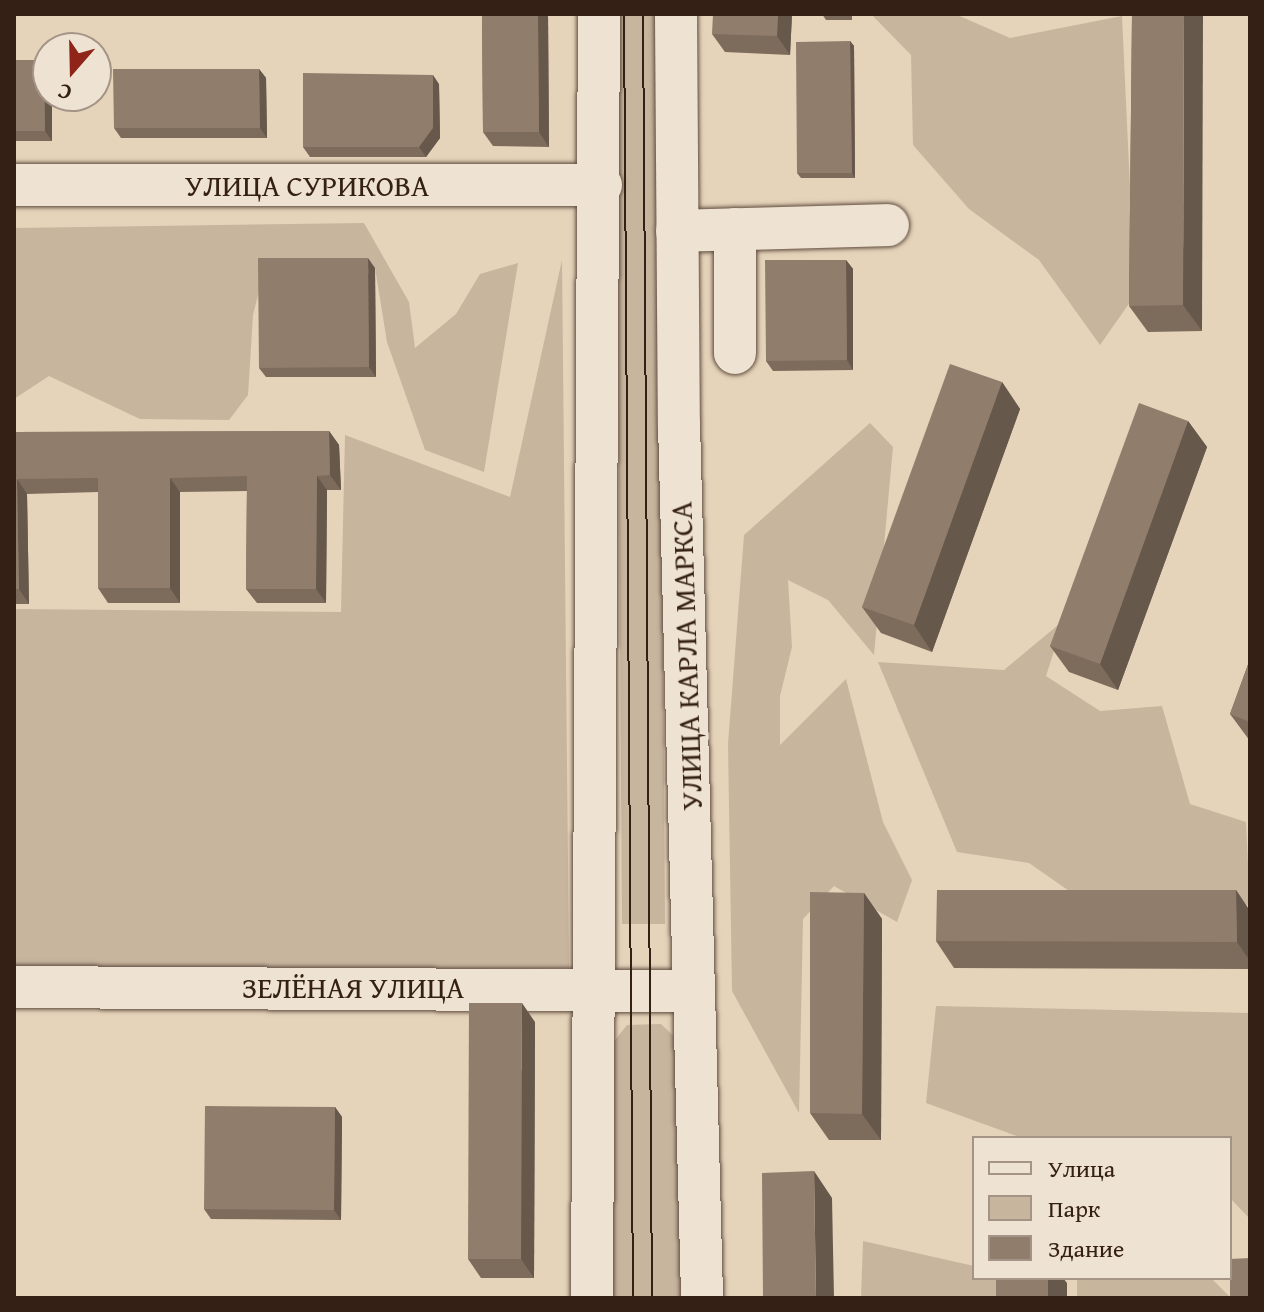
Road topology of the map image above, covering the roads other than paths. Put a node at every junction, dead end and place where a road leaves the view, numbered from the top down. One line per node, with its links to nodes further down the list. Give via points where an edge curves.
1 (599, 14): 4 (street)
2 (676, 14): 7 (street, УЛИЦА КАРЛА МАРКСА)
3 (14, 185): 4 (street, УЛИЦА СУРИКОВА)
4 (601, 185): 9 (street)
5 (888, 225): 6 (street)
6 (735, 229): 7 (street); 8 (street)
7 (677, 231): 11 (street, УЛИЦА КАРЛА МАРКСА)
8 (735, 353)
9 (596, 986): 10 (street, ЗЕЛЁНАЯ УЛИЦА); 11 (street, ЗЕЛЁНАЯ УЛИЦА); 12 (street)
10 (14, 987)
11 (692, 991): 13 (street, УЛИЦА КАРЛА МАРКСА)
12 (592, 1298)
13 (702, 1298)

